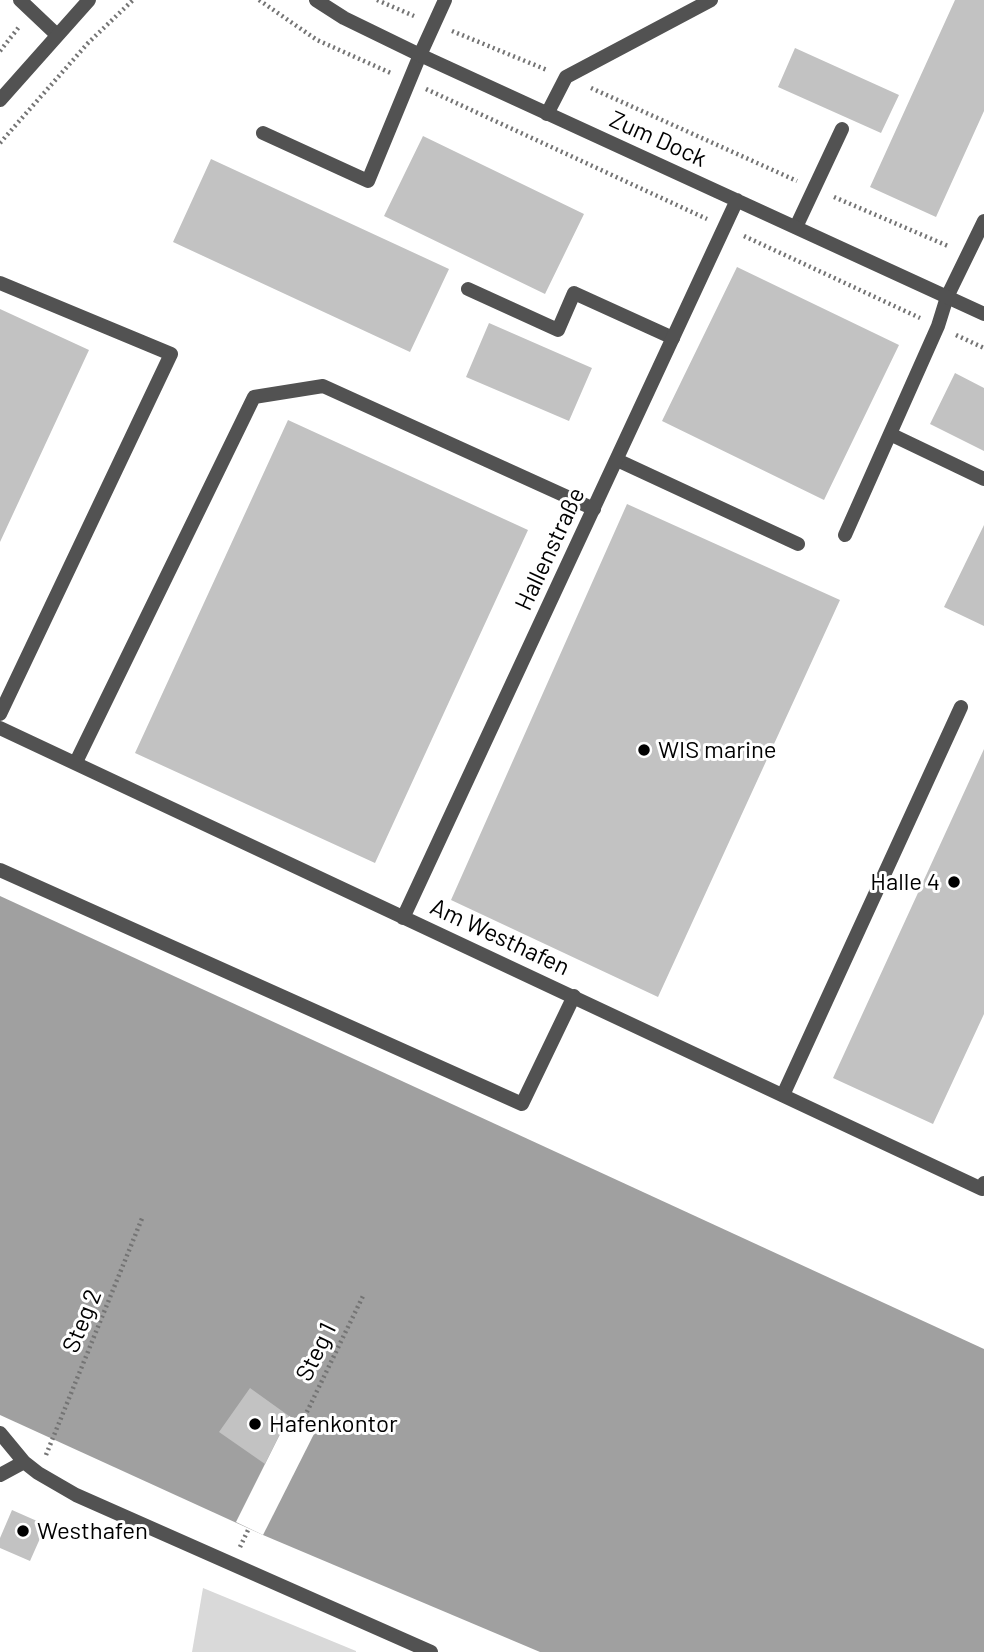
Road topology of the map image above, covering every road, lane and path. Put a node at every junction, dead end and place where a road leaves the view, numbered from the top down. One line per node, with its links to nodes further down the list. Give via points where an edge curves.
1 (20, 0): 10 (street)
2 (89, 0): 10 (street)
3 (133, 0): 18 (path, via 88,43)
4 (259, 0): 13 (path, via 317,40)
5 (316, 0): 11 (street, Zum Dock)
6 (377, 0): 9 (path)
7 (445, 0): 9 (street)
8 (711, 0): 12 (street)
9 (434, 24): 11 (street); 12 (path)
10 (57, 34): 14 (street)
11 (420, 55): 13 (street); 15 (street, Zum Dock)
12 (566, 77): 15 (street); 19 (path)
13 (409, 81): 17 (street, via 368,181); 22 (path)
14 (0, 100)
15 (547, 114): 20 (street, Zum Dock)
16 (842, 129): 19 (street)
17 (263, 133)
18 (0, 144)
19 (814, 189): 23 (street); 24 (path)
20 (737, 200): 22 (street, Hallenstraße); 23 (street, Zum Dock)
21 (984, 221): 24 (street)
22 (724, 227): 29 (path); 30 (street, Hallenstraße)
23 (796, 227): 27 (street, Zum Dock)
24 (968, 254): 27 (street)
25 (0, 283): 39 (street, via 171,354)
26 (468, 289): 30 (street, via 558,330 574,293)
27 (947, 297): 28 (street, Zum Dock); 29 (street)
28 (984, 314)
29 (938, 327): 31 (path); 32 (street)
30 (673, 338): 33 (street, Hallenstraße)
31 (984, 348)
32 (890, 434): 34 (street); 36 (street)
33 (617, 460): 35 (street, Hallenstraße); 37 (street)
34 (984, 479)
35 (594, 509): 41 (street, via 323,386 254,397); 43 (street, Hallenstraße)
36 (845, 535)
37 (798, 544)
38 (961, 707): 45 (street)
39 (0, 714)
40 (0, 728): 41 (street, Am Westhafen)
41 (76, 762): 43 (street, Am Westhafen)
42 (0, 870): 44 (street, via 522,1104)
43 (402, 918): 44 (street, Am Westhafen)
44 (573, 996): 45 (street, Am Westhafen)
45 (783, 1095): 46 (street, Am Westhafen)
46 (983, 1187)
47 (143, 1216): 51 (path, Steg 2)
48 (363, 1296): 49 (path, Steg 1)
49 (302, 1422)
50 (0, 1433): 52 (street)
51 (52, 1439)
52 (24, 1462): 53 (street); 54 (street, via 76,1494)
53 (0, 1475)
54 (431, 1652)

